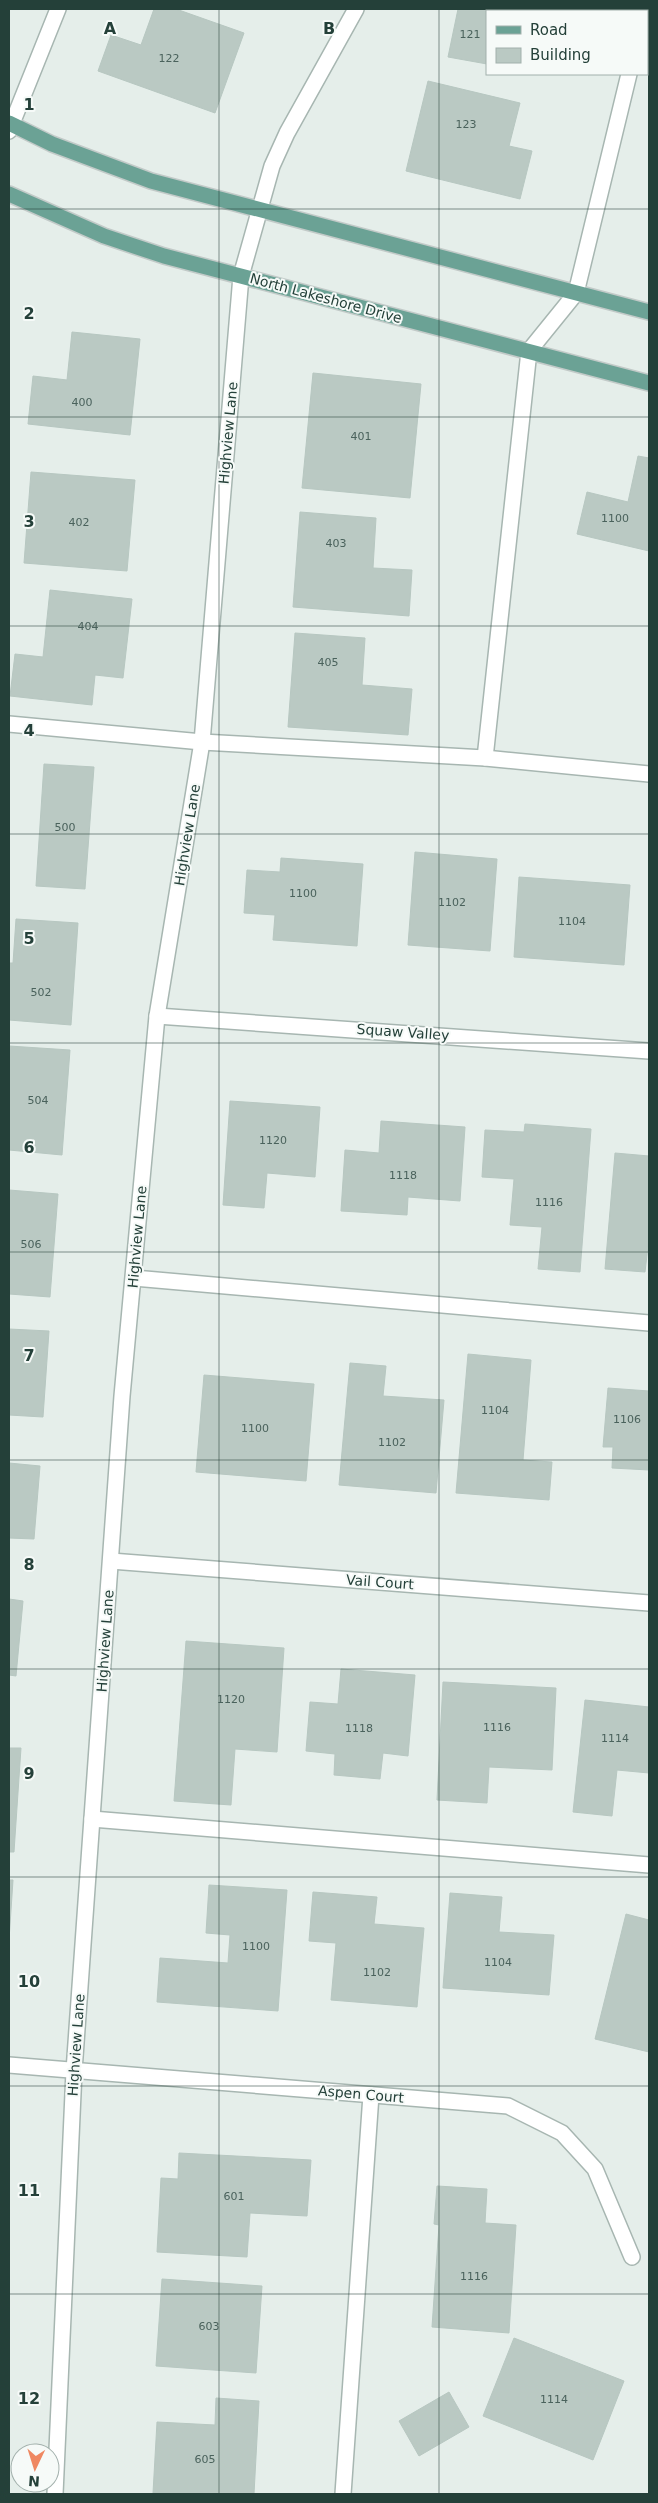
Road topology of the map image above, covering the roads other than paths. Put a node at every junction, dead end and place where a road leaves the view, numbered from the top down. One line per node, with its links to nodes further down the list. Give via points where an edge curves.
1 (58, 9): 4 (street)
2 (356, 9): 6 (street, Highview Lane, via 287,133)
3 (629, 75): 8 (street)
4 (10, 126): 6 (main road, via 143,178)
5 (9, 194): 7 (main road, North Lakeshore Drive, via 104,236)
6 (258, 210): 7 (street, Highview Lane); 8 (main road)
7 (241, 276): 10 (main road, North Lakeshore Drive); 13 (street, Highview Lane)
8 (576, 293): 9 (main road); 10 (street)
9 (649, 312)
10 (529, 351): 11 (main road, North Lakeshore Drive); 14 (street)
11 (649, 383)
12 (9, 724): 13 (street)
13 (202, 742): 14 (street); 16 (street, Highview Lane)
14 (485, 758): 15 (street)
15 (649, 774)
16 (157, 1016): 17 (street, Squaw Valley); 18 (street, Highview Lane)
17 (649, 1051)
18 (134, 1278): 19 (street); 20 (street, Highview Lane)
19 (649, 1323)
20 (111, 1561): 21 (street, Vail Court); 22 (street, Highview Lane)
21 (649, 1604)
22 (92, 1819): 23 (street); 25 (street, Highview Lane)
23 (649, 1865)
24 (9, 2065): 25 (street, Aspen Court)
25 (74, 2070): 26 (street, Aspen Court); 28 (street, Highview Lane)
26 (371, 2095): 27 (street, Aspen Court, via 508,2106 562,2133 595,2169); 29 (street)
27 (632, 2257)
28 (55, 2494)
29 (344, 2494)

